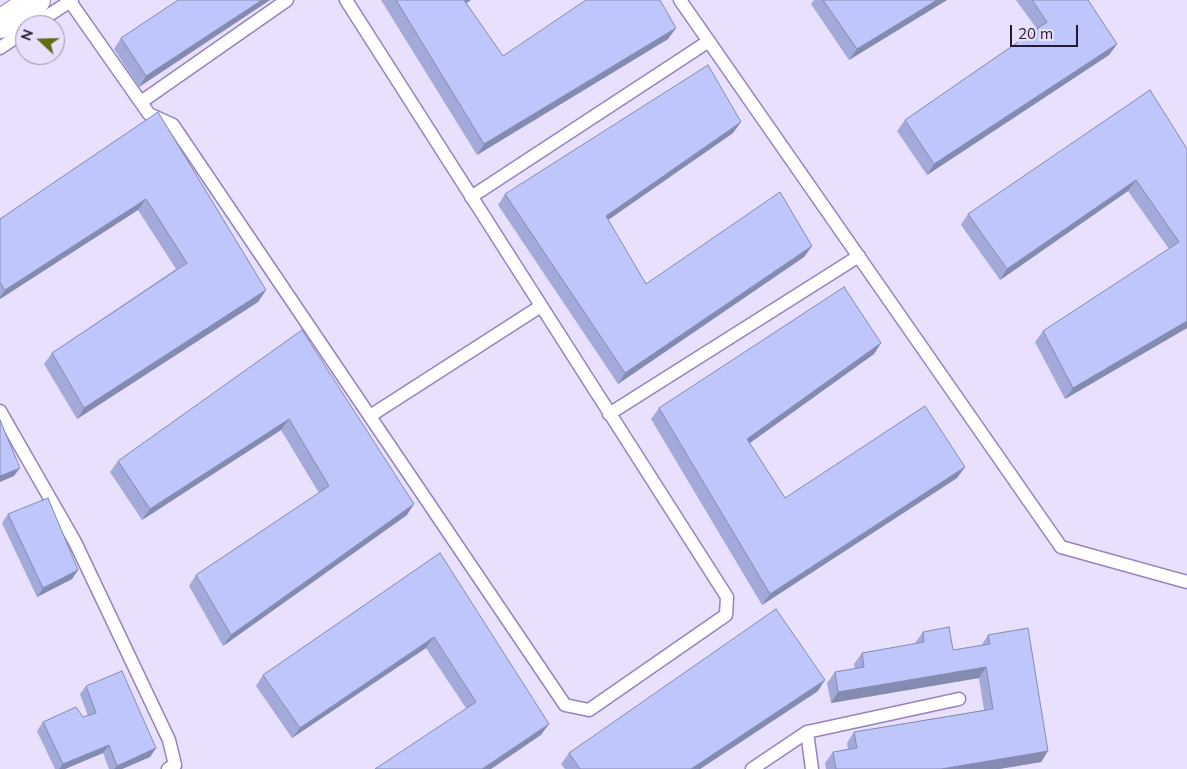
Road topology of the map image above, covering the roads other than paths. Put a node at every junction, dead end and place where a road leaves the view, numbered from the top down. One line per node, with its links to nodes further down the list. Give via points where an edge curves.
1 (36, 0): 7 (main road)
2 (70, 0): 6 (lane); 11 (lane)
3 (287, 0): 11 (lane)
4 (346, 0): 12 (lane)
5 (680, 0): 9 (lane)
6 (48, 15)
7 (0, 24)
8 (15, 38): 10 (lane)
9 (709, 42): 12 (lane); 13 (lane)
10 (0, 48)
11 (140, 102): 17 (lane, via 149,114 173,125)
12 (471, 197): 14 (lane)
13 (858, 256): 16 (lane); 18 (lane, via 1062,547)
14 (541, 306): 16 (lane); 17 (lane)
15 (0, 411): 21 (lane, via 75,542 169,740 175,765)
16 (610, 414): 17 (lane, via 727,597 726,615 589,710 565,705)
17 (370, 416)
18 (1187, 582)
19 (959, 699): 20 (lane)
20 (807, 732): 22 (lane); 23 (lane)
21 (168, 769)
22 (752, 769)
23 (812, 769)

